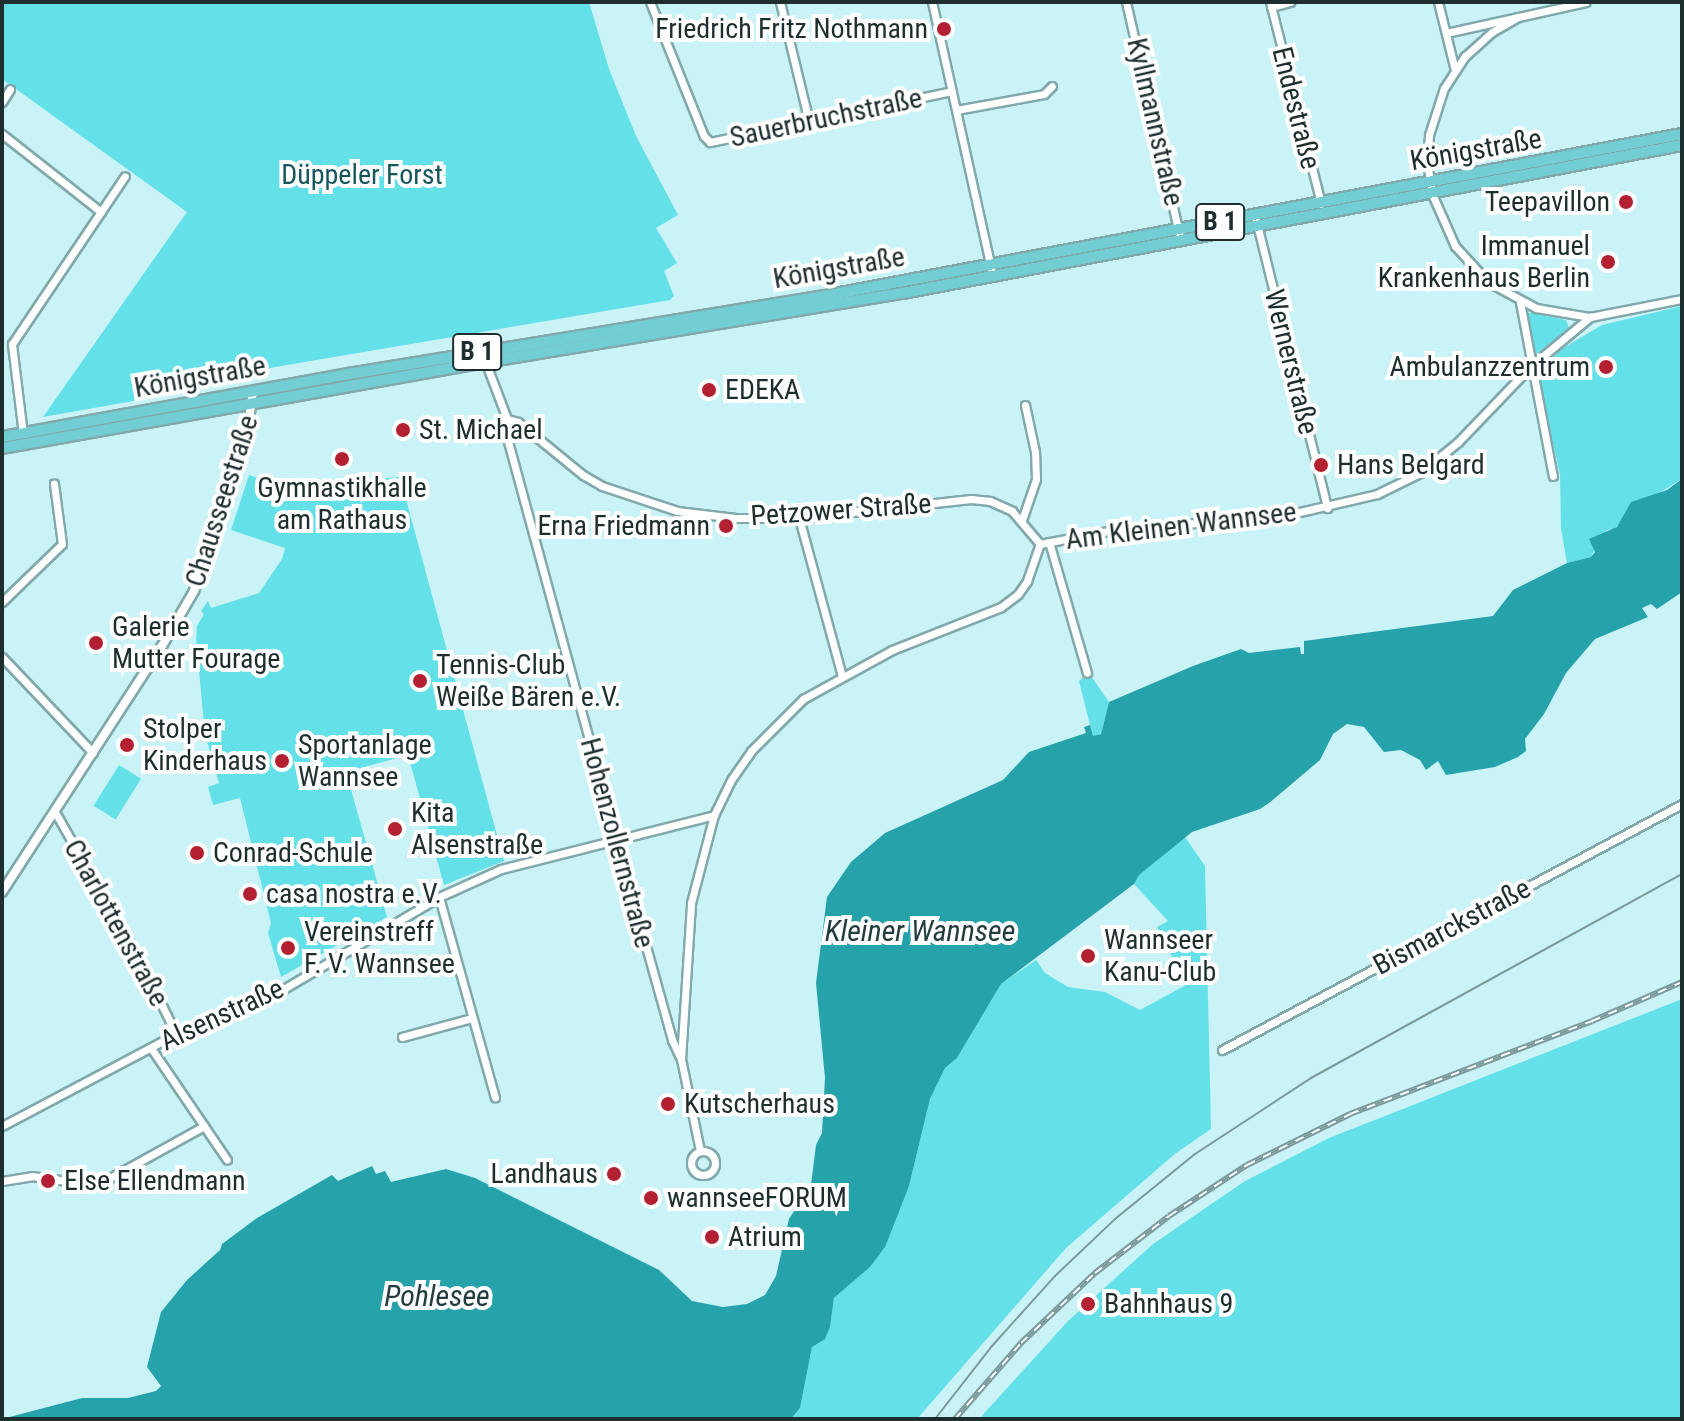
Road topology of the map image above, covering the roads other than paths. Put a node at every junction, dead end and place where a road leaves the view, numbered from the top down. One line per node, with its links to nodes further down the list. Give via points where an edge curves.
1 (650, 2): 17 (street, Sauerbruchstraße, via 706,140)
2 (780, 2): 17 (street)
3 (932, 2): 14 (street)
4 (1126, 2): 26 (street, Kyllmannstraße)
5 (1290, 2): 8 (street)
6 (1438, 2): 10 (street)
7 (1586, 2): 9 (street)
8 (1270, 4): 23 (street, Endestraße)
9 (1518, 17): 10 (street); 11 (street, via 1485,38)
10 (1446, 33): 11 (street)
11 (1455, 70): 22 (street, via 1429,135)
12 (1052, 86): 16 (street, via 1044,94)
13 (10, 89): 15 (street)
14 (952, 91): 16 (street); 17 (street, Sauerbruchstraße)
15 (2, 102)
16 (956, 110): 27 (street)
17 (809, 122)
18 (2, 134): 24 (street)
19 (1682, 134): 22 (main road, Königstraße / B 1)
20 (1682, 145): 22 (main road, Königstraße / B 1)
21 (125, 176): 24 (street)
22 (1430, 189): 23 (main road, Königstraße / B 1); 29 (street, via 1463,258)
23 (1322, 209): 25 (main road, Königstraße / B 1)
24 (101, 212): 38 (street, via 12,344)
25 (1256, 221): 26 (main road, Königstraße / B 1); 42 (street, Wernerstraße)
26 (1180, 236): 27 (main road, Königstraße / B 1)
27 (992, 271): 31 (main road, Königstraße / B 1)
28 (1682, 299): 30 (street, Am Kleinen Wannsee)
29 (1520, 302): 30 (street); 32 (street)
30 (1590, 317): 32 (street, Am Kleinen Wannsee)
31 (484, 356): 33 (main road, Königstraße / B 1); 34 (main road, Königstraße / B 1); 36 (street, Hohenzollernstraße)
32 (1531, 366): 40 (street); 42 (street, Am Kleinen Wannsee, via 1458,442 1420,473 1377,494)
33 (253, 391): 34 (street, Chausseestraße); 38 (main road, Königstraße / B 1)
34 (254, 403): 38 (main road, Königstraße / B 1); 51 (street, Chausseestraße, via 194,591)
35 (1025, 405): 44 (street, via 1036,479)
36 (507, 419): 43 (street, Petzower Straße, via 518,422 583,475 623,495 706,515); 55 (street, Hohenzollernstraße, via 506,434)
37 (2, 437): 38 (main road, Königstraße / B 1)
38 (24, 439): 39 (main road, Königstraße / B 1)
39 (2, 448)
40 (1553, 476)
41 (54, 484): 47 (street, via 62,544)
42 (1327, 508): 45 (street, Am Kleinen Wannsee)
43 (799, 518): 44 (street, Petzower Straße, via 971,499 1002,505); 50 (street)
44 (1022, 520): 46 (street, Petzower Straße)
45 (1049, 542): 46 (street, Am Kleinen Wannsee); 49 (street)
46 (1040, 544): 50 (street, Am Kleinen Wannsee, via 1027,581 1001,607)
47 (2, 602)
48 (2, 657): 51 (street)
49 (1087, 673)
50 (842, 676): 54 (street, Am Kleinen Wannsee, via 776,723 731,780)
51 (93, 753): 53 (street, Chausseestraße)
52 (1682, 804): 62 (street, Bismarckstraße)
53 (55, 812): 56 (street, Chausseestraße); 59 (street, Charlottenstraße)
54 (714, 815): 55 (street, Alsenstraße); 63 (street, Am Kleinen Wannsee, via 691,903)
55 (616, 839): 57 (street, Alsenstraße, via 507,867); 63 (street, Hohenzollernstraße)
56 (2, 892)
57 (439, 897): 58 (street); 59 (street, Alsenstraße, via 270,997)
58 (472, 1018): 60 (street); 64 (street)
59 (176, 1034): 61 (street, Alsenstraße)
60 (402, 1037)
61 (151, 1048): 65 (street, Alsenstraße); 66 (street)
62 (1222, 1050)
63 (681, 1059): 67 (street, Hohenzollernstraße)
64 (495, 1097)
65 (2, 1126)
66 (204, 1126): 68 (street); 69 (street, via 108,1179 80,1183 32,1176)
67 (700, 1151)
68 (227, 1160)
69 (2, 1181)

